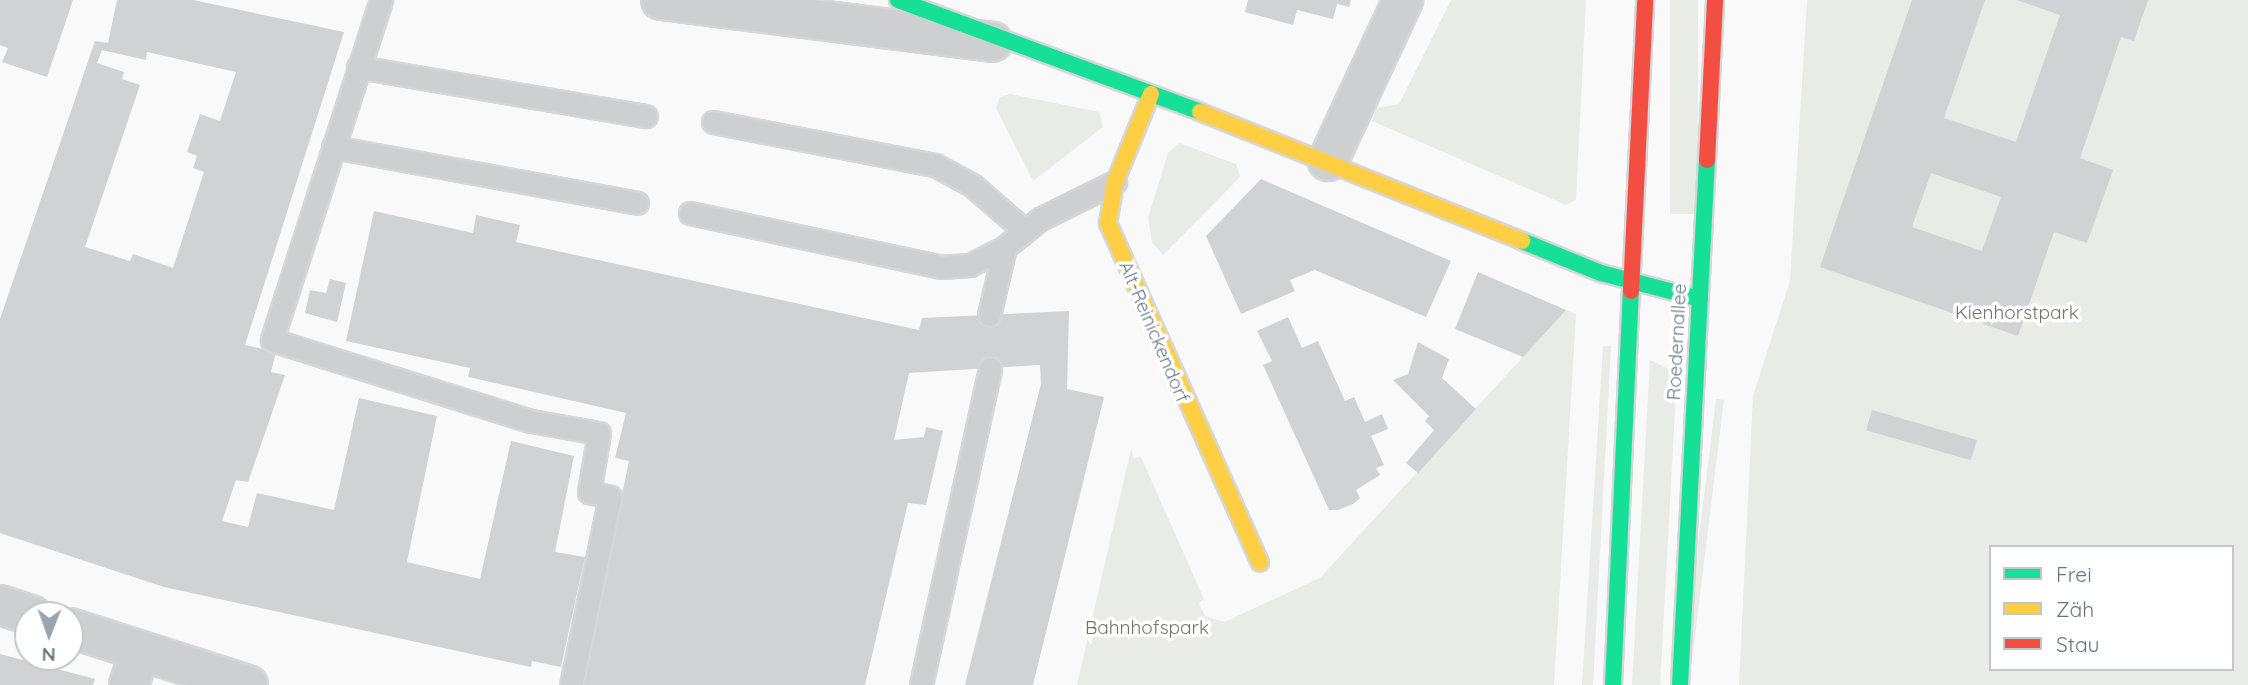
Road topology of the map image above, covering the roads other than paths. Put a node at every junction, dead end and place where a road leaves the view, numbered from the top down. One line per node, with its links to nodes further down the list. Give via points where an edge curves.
1 (380, 0): 8 (lane)
2 (661, 0): 7 (street)
3 (898, 0): 7 (street)
4 (1403, 0): 13 (street)
5 (1646, 0): 19 (street)
6 (1715, 0): 20 (street, Roedernallee)
7 (1018, 46): 9 (street)
8 (358, 67): 10 (lane); 12 (lane)
9 (1150, 94): 13 (street); 14 (street, Alt-Reinickendorf)
10 (646, 116)
11 (713, 122): 17 (lane, via 935,165 972,185)
12 (333, 147): 15 (lane); 27 (lane, via 272,340 531,421 599,433 589,492 610,497)
13 (1328, 162): 19 (street)
14 (1115, 182): 17 (lane); 23 (street, Alt-Reinickendorf, via 1108,223)
15 (637, 203)
16 (690, 213): 18 (lane, via 941,267 970,265)
17 (1025, 231): 18 (lane)
18 (1005, 247): 21 (lane)
19 (1632, 283): 20 (street); 29 (street)
20 (1700, 299): 30 (street, Roedernallee)
21 (989, 315)
22 (990, 368): 28 (lane)
23 (1260, 564)
24 (84, 637): 25 (street)
25 (134, 668): 26 (street)
26 (248, 685)
27 (571, 685)
28 (921, 685)
29 (1612, 685)
30 (1680, 685)

